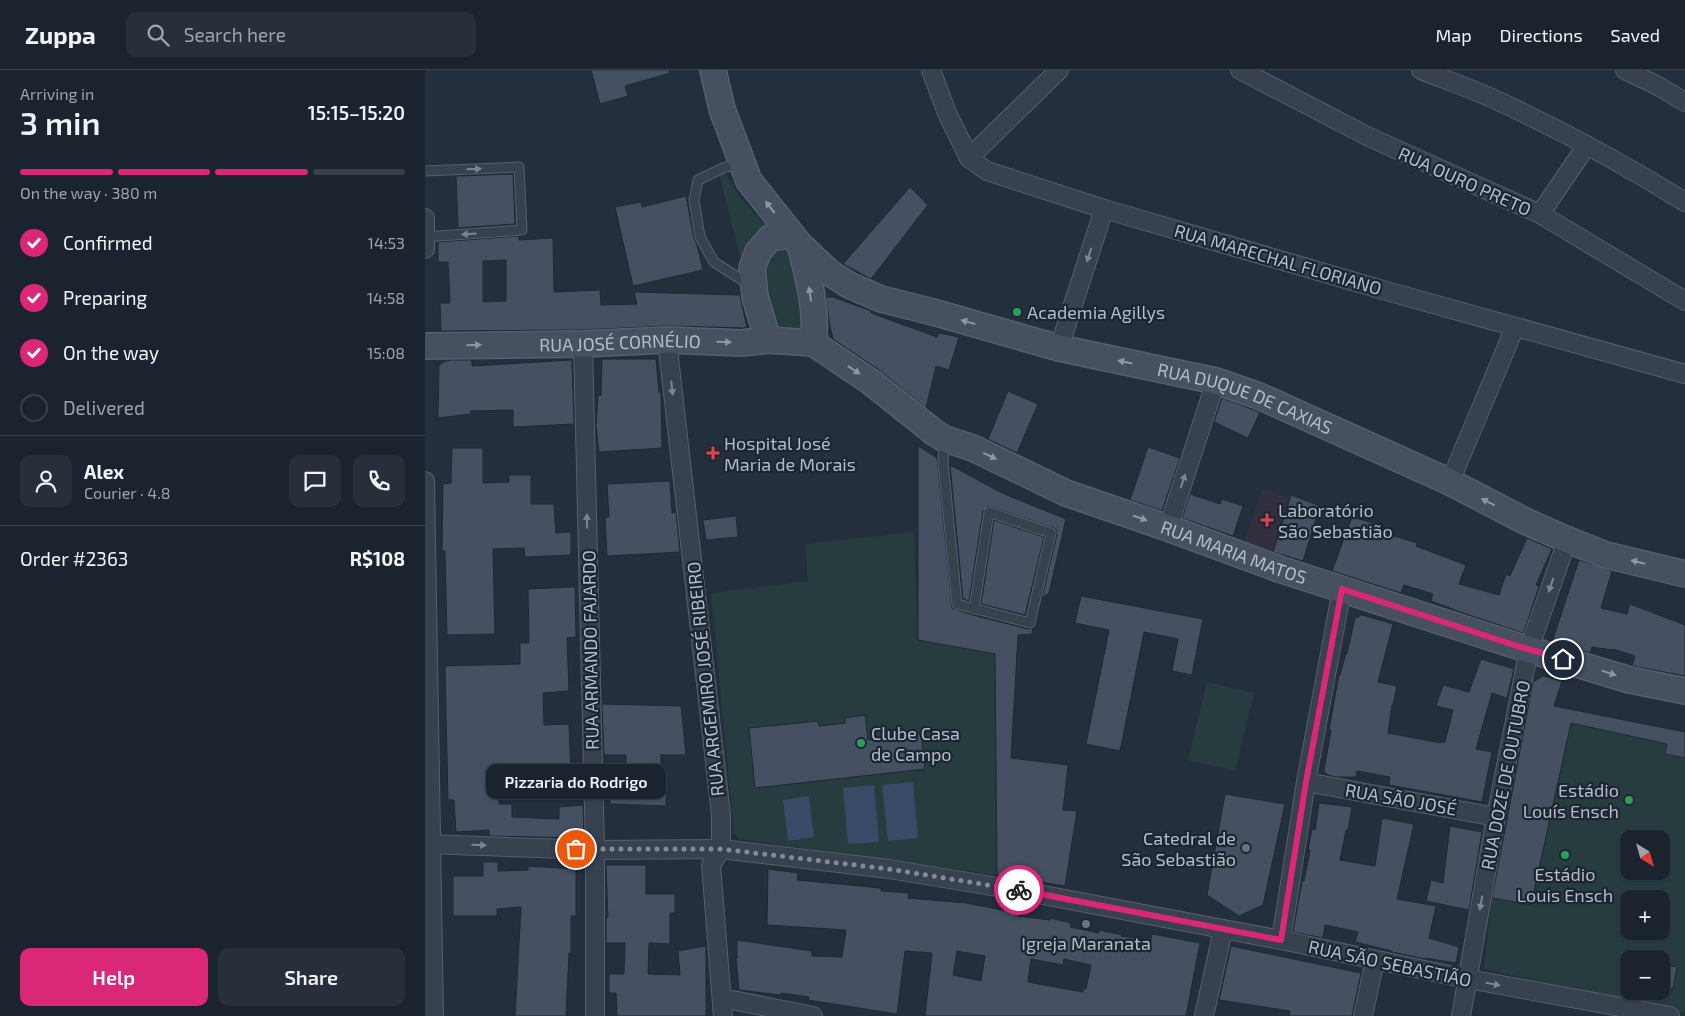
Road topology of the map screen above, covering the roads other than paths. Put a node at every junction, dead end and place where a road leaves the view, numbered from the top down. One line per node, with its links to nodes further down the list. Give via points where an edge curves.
1 (713, 70): 10 (main road, via 722,109)
2 (931, 70): 9 (street)
3 (1059, 70): 9 (street)
4 (1240, 70): 14 (street, RUA OURO PRETO, via 1369,137)
5 (1421, 70): 8 (street, via 1495,100)
6 (1625, 70): 7 (street)
7 (1685, 102)
8 (1587, 145): 12 (street); 14 (street)
9 (969, 158): 13 (street, RUA MARECHAL FLORIANO, via 987,171)
10 (743, 165): 17 (main road, one-way to 10, via 749,181); 19 (lane, via 725,167 698,180 694,200 700,237 714,262)
11 (425, 171): 16 (lane, one-way to 16, via 519,167 523,230)
12 (1685, 202)
13 (1104, 209): 21 (street, RUA MARECHAL FLORIANO); 27 (street, one-way to 27)
14 (1540, 214): 20 (street, RUA OURO PRETO)
15 (425, 218): 16 (street)
16 (425, 237): 18 (street)
17 (796, 240): 19 (main road, via 770,238 758,252 752,268); 24 (main road, one-way to 17, via 815,329 807,272); 27 (main road, RUA DUQUE DE CAXIAS, one-way to 17, via 881,299 830,273)
18 (425, 249)
19 (754, 287): 23 (main road)
20 (1685, 301)
21 (1515, 327): 28 (street, RUA MARECHAL FLORIANO); 32 (street)
22 (667, 340): 23 (main road, RUA JOSÉ CORNÉLIO, one-way to 23, via 742,343); 25 (main road, RUA JOSÉ CORNÉLIO); 43 (street, RUA ARGEMIRO JOSÉ RIBEIRO, one-way to 43, via 721,815)
23 (768, 340): 24 (main road, RUA JOSÉ CORNÉLIO)
24 (813, 342): 30 (main road, RUA MARIA MATOS, one-way to 30)
25 (583, 344): 26 (main road, RUA JOSÉ CORNÉLIO, one-way to 25); 44 (street, RUA ARMANDO FAJARDO, one-way to 25)
26 (425, 346)
27 (1059, 348): 29 (main road, RUA DUQUE DE CAXIAS, one-way to 27)
28 (1685, 374)
29 (1216, 381): 32 (main road, RUA DUQUE DE CAXIAS, via 1259,396); 33 (street, one-way to 29)
30 (945, 439): 33 (main road, RUA MARIA MATOS, one-way to 33, via 973,448 1066,493); 37 (lane, via 943,462 957,604)
31 (425, 481): 42 (street)
32 (1450, 482): 34 (main road, RUA DUQUE DE CAXIAS, one-way to 32)
33 (1168, 528): 36 (main road, RUA MARIA MATOS)
34 (1568, 540): 35 (main road, RUA DUQUE DE CAXIAS, one-way to 34, via 1606,555); 38 (street, RUA DOZE DE OUTUBRO, one-way to 38)
35 (1685, 574)
36 (1342, 589): 38 (main road, RUA MARIA MATOS); 40 (street)
37 (975, 609): 37 (lane, via 1029,623 1051,533 989,512)
38 (1529, 649): 39 (main road, RUA MARIA MATOS, one-way to 39, via 1630,680); 41 (street, RUA DOZE DE OUTUBRO)
39 (1685, 691)
40 (1306, 782): 41 (street, RUA SÃO JOSÉ); 46 (street)
41 (1496, 817): 48 (street, RUA DOZE DE OUTUBRO, one-way to 48)
42 (428, 844): 44 (street, RUA SÃO SEBASTIÃO, one-way to 44); 50 (street)
43 (721, 849): 44 (street, RUA SÃO SEBASTIÃO); 45 (street, RUA SÃO SEBASTIÃO, via 889,869); 49 (street, RUA ARGEMIRO JOSÉ RIBEIRO, via 711,865)
44 (595, 850): 51 (street, RUA ARMANDO FAJARDO)
45 (1223, 930): 46 (street, RUA SÃO SEBASTIÃO); 53 (street)
46 (1281, 940): 47 (street, RUA SÃO SEBASTIÃO)
47 (1375, 960): 48 (street, RUA SÃO SEBASTIÃO); 54 (street)
48 (1468, 979): 55 (street, RUA DOZE DE OUTUBRO); 56 (street, RUA SÃO SEBASTIÃO, one-way to 56)
49 (723, 1007): 52 (street)
50 (434, 1016)
51 (595, 1016)
52 (813, 1016)
53 (1204, 1016)
54 (1363, 1016)
55 (1461, 1016)
56 (1670, 1016)

